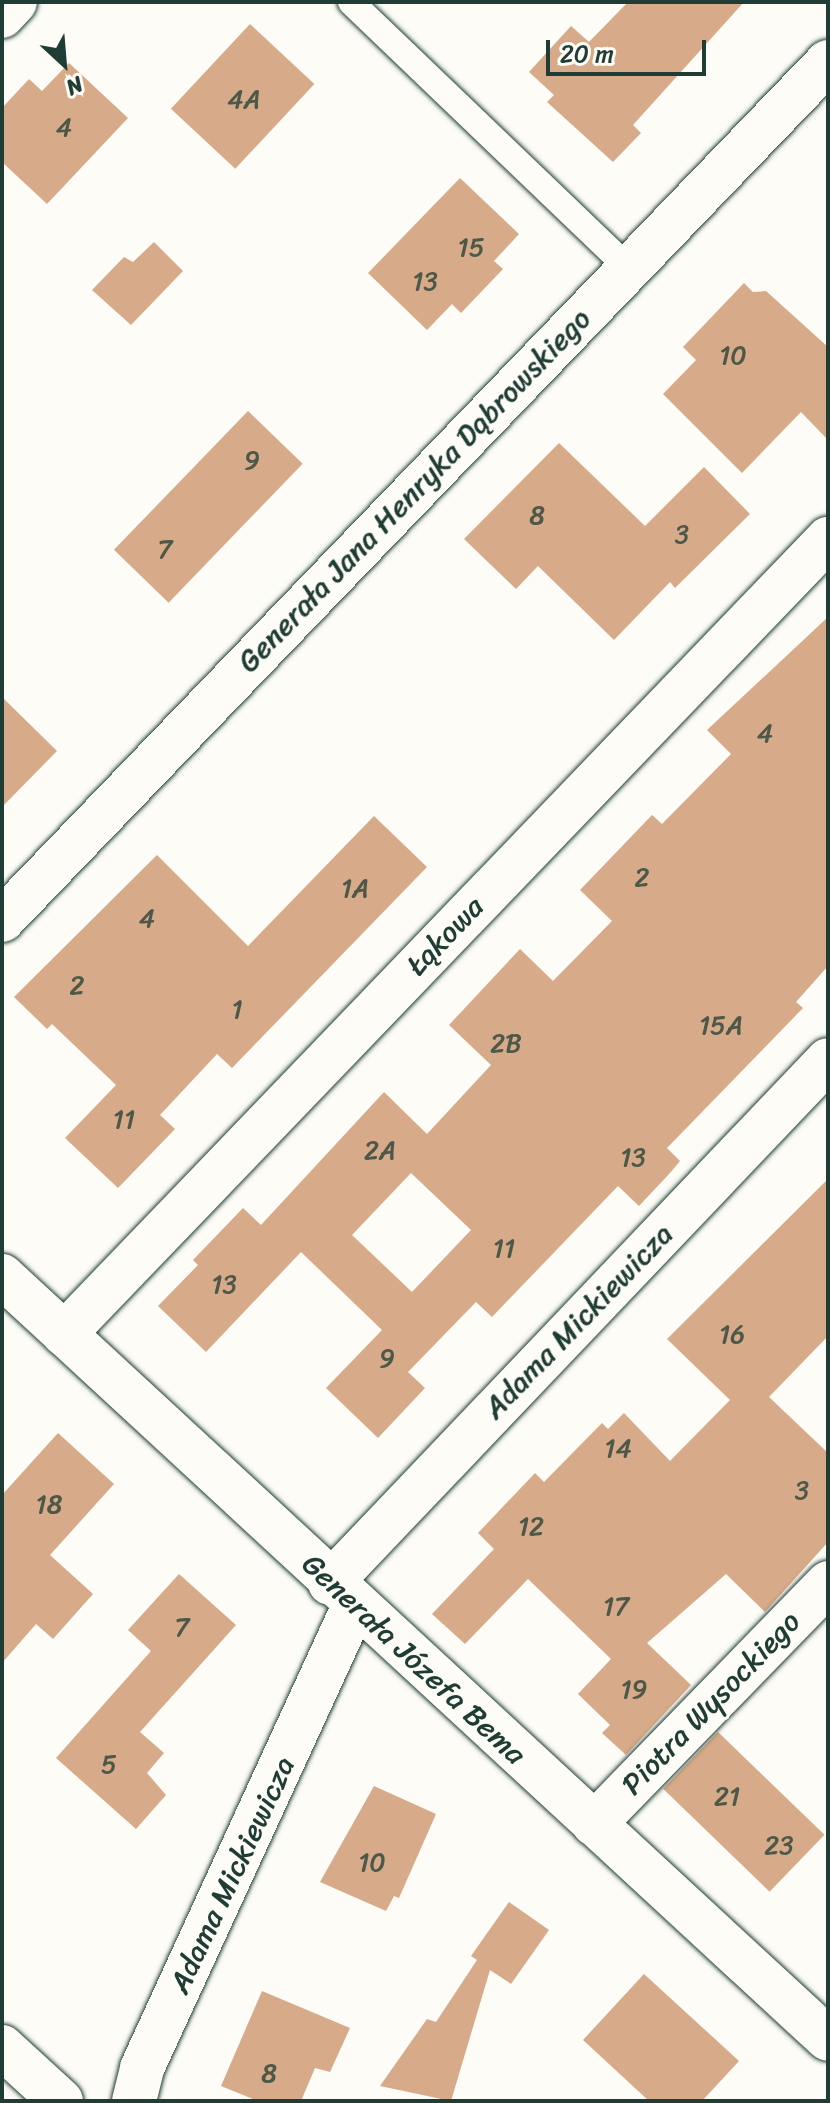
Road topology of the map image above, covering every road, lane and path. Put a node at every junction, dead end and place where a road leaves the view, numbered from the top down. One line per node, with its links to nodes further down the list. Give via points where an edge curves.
1 (15, 2): 3 (street)
2 (351, 2): 5 (lane)
3 (2, 16)
4 (828, 62): 5 (street, Generała Jana Henryka Dąbrowskiego)
5 (628, 268): 7 (street, Generała Jana Henryka Dąbrowskiego)
6 (828, 539): 10 (street, Łąkowa)
7 (2, 920)
8 (828, 1060): 12 (street, Adama Mickiewicza)
9 (2, 1276): 10 (street, Generała Józefa Bema)
10 (64, 1334): 12 (street, Generała Józefa Bema)
11 (828, 1583): 13 (street, Piotra Wysockiego)
12 (342, 1594): 13 (street, Generała Józefa Bema); 17 (street, Adama Mickiewicza, via 142,2068)
13 (594, 1824): 14 (street, Generała Józefa Bema)
14 (828, 2039)
15 (2, 2047): 16 (street)
16 (61, 2101)
17 (134, 2101)

